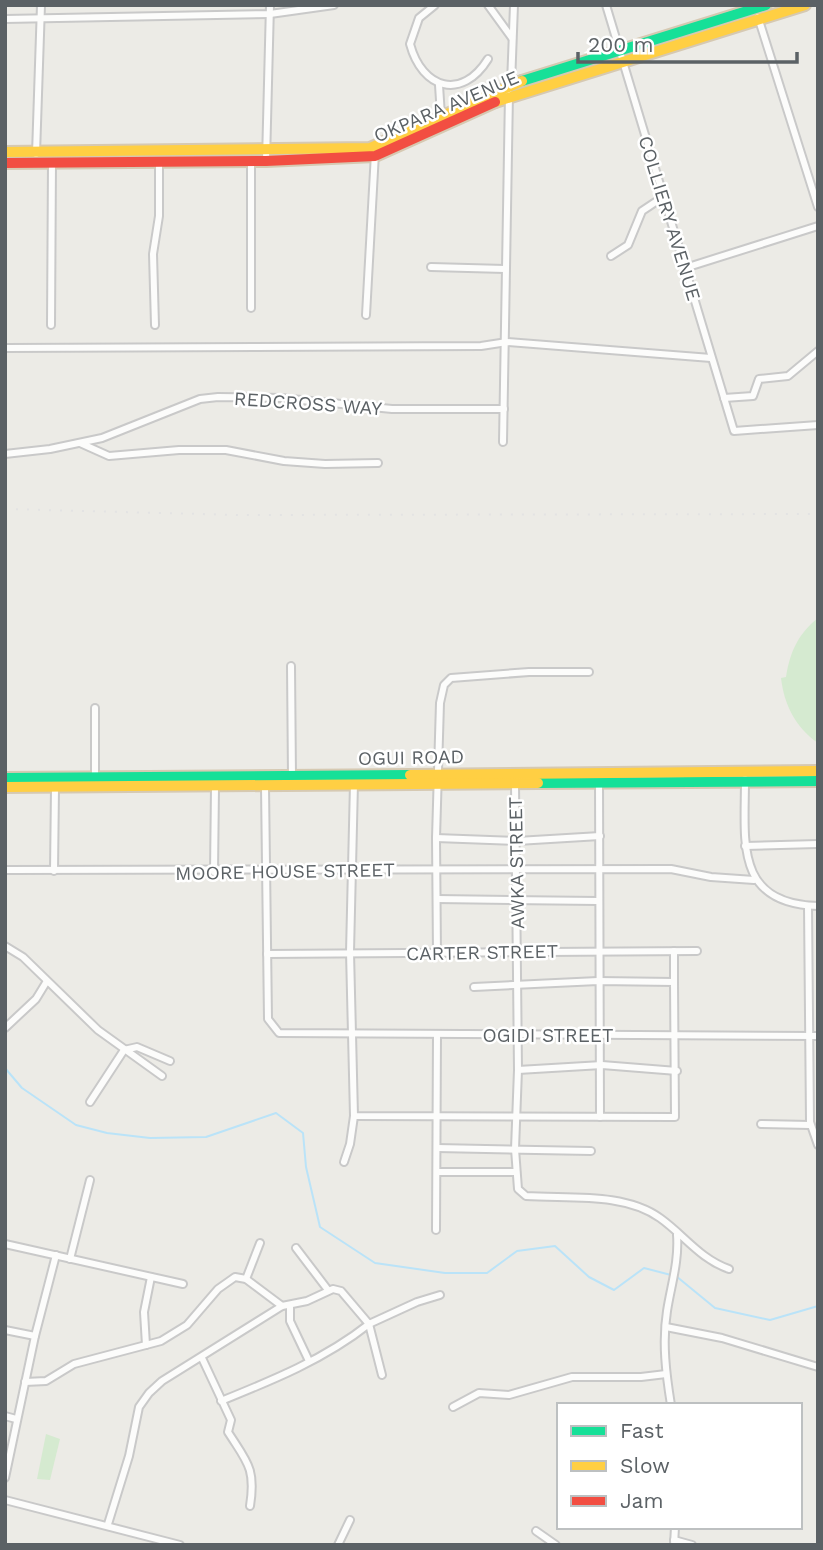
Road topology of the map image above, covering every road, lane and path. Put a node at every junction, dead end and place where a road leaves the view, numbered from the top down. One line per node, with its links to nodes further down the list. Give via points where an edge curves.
1 (41, 5): 11 (street)
2 (270, 5): 10 (street)
3 (334, 5): 10 (street)
4 (435, 5): 16 (street, via 419,19 410,44 418,63)
5 (488, 5): 13 (street)
6 (514, 5): 13 (street)
7 (606, 5): 14 (street, COLLIERY AVENUE)
8 (805, 5): 9 (main road, OKPARA AVENUE)
9 (759, 9): 14 (main road, OKPARA AVENUE); 30 (street)
10 (270, 14): 11 (street); 22 (street)
11 (41, 18): 12 (street); 23 (street)
12 (5, 19)
13 (513, 39): 17 (street)
14 (621, 55): 17 (main road, OKPARA AVENUE); 29 (street, COLLIERY AVENUE)
15 (488, 59): 16 (street, via 468,78)
16 (439, 85): 18 (street)
17 (510, 90): 18 (main road, OKPARA AVENUE); 20 (main road, OKPARA AVENUE); 35 (street)
18 (441, 116): 20 (main road, OKPARA AVENUE)
19 (197, 149): 22 (main road, OKPARA AVENUE); 23 (main road, OKPARA AVENUE); 27 (main road)
20 (376, 151): 22 (main road, OKPARA AVENUE); 37 (street)
21 (5, 152): 23 (main road, OKPARA AVENUE)
22 (267, 156): 24 (main road, OKPARA AVENUE)
23 (36, 157): 25 (main road, OKPARA AVENUE); 28 (main road, OKPARA AVENUE)
24 (251, 161): 27 (main road, OKPARA AVENUE); 36 (street)
25 (52, 162): 26 (main road, OKPARA AVENUE); 38 (street)
26 (159, 162): 27 (main road, OKPARA AVENUE); 39 (street, via 159,216 153,254)
27 (197, 162)
28 (5, 163)
29 (663, 197): 32 (street, via 642,211 628,245); 34 (street, COLLIERY AVENUE)
30 (818, 207)
31 (818, 226): 34 (street)
32 (611, 256)
33 (431, 267): 35 (street)
34 (685, 268): 43 (street, COLLIERY AVENUE)
35 (505, 269): 40 (street)
36 (251, 308)
37 (366, 315)
38 (51, 325)
39 (155, 325)
40 (507, 342): 41 (street, via 493,346); 43 (street); 45 (street)
41 (5, 348)
42 (818, 351): 44 (street, via 788,376 759,379 753,396)
43 (711, 358): 44 (street, COLLIERY AVENUE)
44 (724, 398): 46 (street, COLLIERY AVENUE, via 734,431)
45 (505, 408): 47 (street, REDCROSS WAY, via 382,409 281,398 218,397 200,399 116,433); 48 (street)
46 (818, 425)
47 (78, 442): 49 (street, REDCROSS WAY); 50 (street, via 109,456 226,450 325,464)
48 (503, 442)
49 (5, 454)
50 (378, 463)
51 (291, 666): 57 (street)
52 (589, 673): 60 (street, via 496,673 447,680 440,702)
53 (95, 708): 59 (street)
54 (745, 769): 55 (main road, OGUI ROAD); 56 (main road, OGUI ROAD); 63 (street)
55 (818, 771)
56 (600, 772): 60 (main road, OGUI ROAD); 65 (street)
57 (292, 777): 59 (main road, OGUI ROAD); 61 (main road, OGUI ROAD)
58 (5, 778): 59 (main road, OGUI ROAD)
59 (94, 778)
60 (438, 780): 61 (main road, OGUI ROAD); 64 (main road, OGUI ROAD); 71 (street)
61 (354, 781): 67 (main road, OGUI ROAD); 75 (street)
62 (818, 781): 63 (main road, OGUI ROAD)
63 (745, 782): 65 (main road, OGUI ROAD); 74 (street)
64 (515, 784): 65 (main road, OGUI ROAD); 72 (street, AWKA STREET)
65 (599, 784): 70 (street)
66 (5, 787): 68 (main road, OGUI ROAD)
67 (265, 787): 69 (main road, OGUI ROAD); 82 (street)
68 (55, 788): 69 (main road, OGUI ROAD); 79 (street)
69 (215, 788): 81 (street)
70 (600, 836): 72 (street); 77 (street)
71 (436, 838): 72 (street); 76 (street)
72 (517, 841): 80 (street, AWKA STREET)
73 (818, 845): 74 (street)
74 (745, 846): 83 (street)
75 (354, 869): 76 (street, MOORE HOUSE STREET); 82 (street, MOORE HOUSE STREET); 90 (street)
76 (436, 869): 80 (street, MOORE HOUSE STREET); 85 (street)
77 (599, 869): 80 (street, MOORE HOUSE STREET); 83 (street, MOORE HOUSE STREET, via 671,869); 86 (street)
78 (5, 870): 79 (street, MOORE HOUSE STREET)
79 (54, 871): 81 (street, MOORE HOUSE STREET)
80 (516, 871): 84 (street, AWKA STREET)
81 (214, 872): 82 (street, MOORE HOUSE STREET)
82 (267, 872): 95 (street)
83 (754, 880): 87 (street, via 780,898)
84 (517, 898): 85 (street); 86 (street); 91 (street, AWKA STREET)
85 (437, 900): 96 (street)
86 (598, 901): 92 (street)
87 (808, 906): 88 (street); 108 (street)
88 (818, 906)
89 (5, 946): 97 (street)
90 (350, 951): 95 (street, CARTER STREET); 96 (street, CARTER STREET); 105 (street)
91 (517, 951): 92 (street, CARTER STREET); 96 (street, CARTER STREET); 100 (street, AWKA STREET)
92 (598, 951): 93 (street, CARTER STREET); 98 (street)
93 (674, 951): 94 (street, CARTER STREET); 99 (street)
94 (697, 951)
95 (267, 954): 105 (street, OGIDI STREET, via 268,1019 279,1033)
96 (437, 954)
97 (47, 981): 102 (street, via 36,999); 110 (street)
98 (598, 981): 99 (street); 100 (street); 104 (street)
99 (674, 982): 103 (street)
100 (518, 986): 101 (street); 107 (street, AWKA STREET)
101 (474, 987)
102 (5, 1028)
103 (677, 1033): 104 (street, OGIDI STREET); 108 (street, OGIDI STREET); 114 (street)
104 (598, 1034): 107 (street, OGIDI STREET); 112 (street)
105 (351, 1035): 106 (street, OGIDI STREET); 117 (street)
106 (437, 1035): 107 (street, OGIDI STREET); 119 (street)
107 (516, 1035): 113 (street, AWKA STREET)
108 (807, 1036): 109 (street, OGIDI STREET); 122 (street)
109 (818, 1036)
110 (124, 1050): 111 (street, via 137,1047); 115 (street); 116 (street)
111 (170, 1060)
112 (602, 1065): 113 (street); 114 (street); 118 (street)
113 (518, 1070): 120 (street, AWKA STREET)
114 (677, 1071): 118 (street, via 674,1118)
115 (162, 1076)
116 (90, 1102)
117 (354, 1116): 119 (street); 127 (street)
118 (600, 1117): 120 (street)
119 (438, 1118): 120 (street); 124 (street)
120 (517, 1119): 125 (street, AWKA STREET)
121 (761, 1124): 122 (street)
122 (810, 1125): 123 (street)
123 (818, 1145)
124 (437, 1148): 125 (street); 128 (street)
125 (515, 1149): 126 (street); 129 (street, AWKA STREET)
126 (592, 1151)
127 (344, 1162)
128 (438, 1171): 129 (street); 131 (street)
129 (516, 1172): 132 (street, AWKA STREET, via 520,1194 633,1205 658,1217)
130 (90, 1180): 137 (street)
131 (436, 1230)
132 (677, 1235): 138 (street); 146 (street)
133 (260, 1243): 140 (street)
134 (5, 1244): 136 (street)
135 (296, 1248): 142 (street)
136 (56, 1255): 137 (street); 148 (street)
137 (71, 1259): 139 (street)
138 (729, 1269)
139 (151, 1277): 141 (street); 149 (street, via 144,1312)
140 (246, 1279): 144 (street); 149 (street, via 229,1280 187,1325)
141 (183, 1284)
142 (328, 1290): 144 (street); 145 (street, via 341,1291)
143 (440, 1296): 145 (street)
144 (286, 1306): 150 (street); 151 (street)
145 (369, 1324): 151 (street); 154 (street)
146 (666, 1327): 152 (street, via 722,1338); 153 (street)
147 (5, 1330): 148 (street)
148 (35, 1336): 155 (street)
149 (146, 1345): 155 (street, via 74,1364 42,1382)
150 (202, 1358): 156 (street); 165 (street, via 162,1381 143,1400)
151 (309, 1361): 156 (street)
152 (818, 1367)
153 (666, 1374): 157 (street); 158 (street, via 572,1377 509,1395 479,1393)
154 (382, 1375)
155 (25, 1381): 160 (street)
156 (221, 1401): 163 (street, via 230,1420 228,1432 253,1475)
157 (671, 1403)
158 (453, 1407)
159 (5, 1416): 160 (street)
160 (16, 1419): 161 (street)
161 (5, 1478)
162 (5, 1500): 165 (street)
163 (250, 1506)
164 (350, 1520): 169 (street)
165 (108, 1524): 168 (street)
166 (537, 1531): 170 (street)
167 (674, 1542): 171 (street)
168 (180, 1545)
169 (338, 1545)
170 (556, 1545)
171 (692, 1545)

